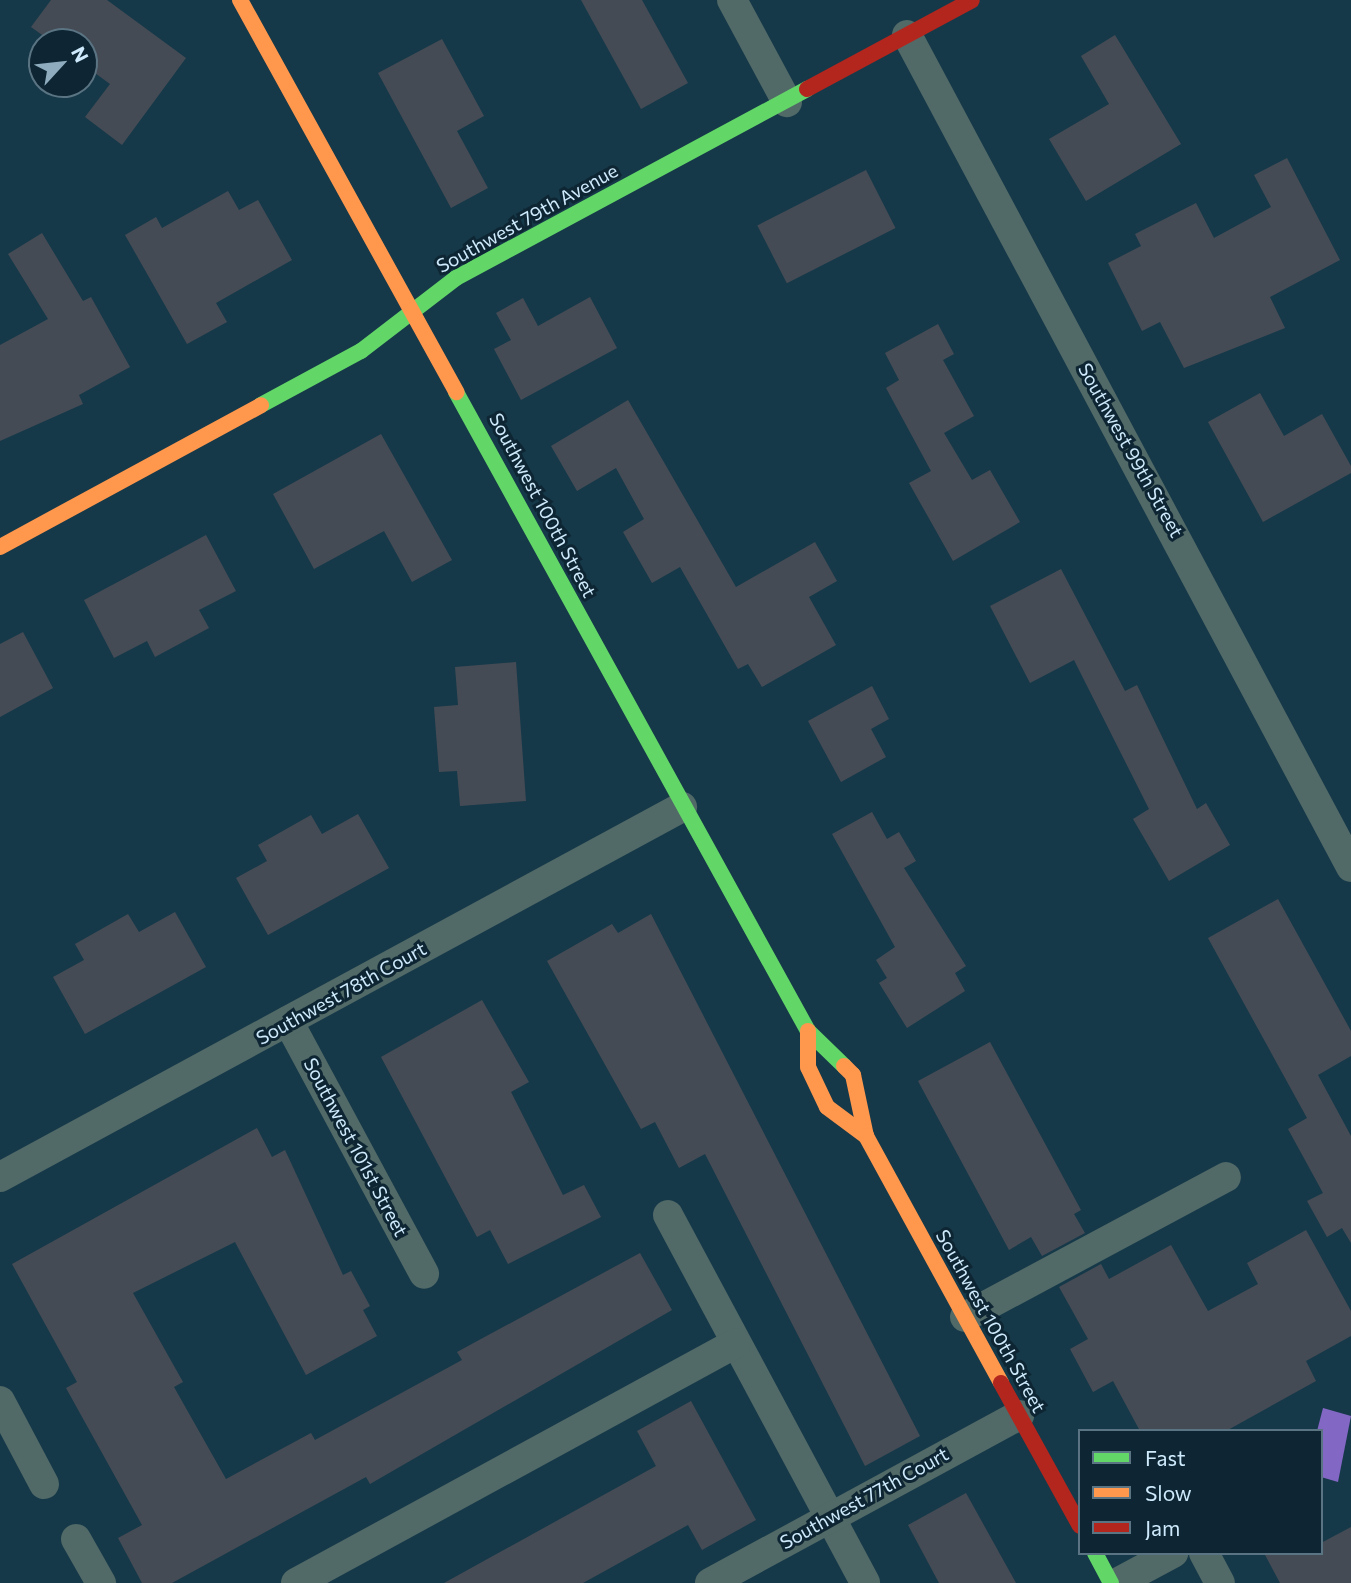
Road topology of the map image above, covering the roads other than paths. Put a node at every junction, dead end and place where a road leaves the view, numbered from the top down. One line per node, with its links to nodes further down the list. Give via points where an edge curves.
1 (240, 0): 6 (street, Southwest 100th Street)
2 (732, 0): 5 (street)
3 (971, 0): 4 (street, Southwest 79th Avenue)
4 (907, 35): 5 (street, Southwest 79th Avenue); 9 (street, Southwest 99th Street)
5 (787, 102): 6 (street, Southwest 79th Avenue, via 456,278)
6 (413, 311): 7 (street, Southwest 79th Avenue, via 361,351); 8 (street, Southwest 100th Street)
7 (0, 547)
8 (682, 807): 10 (street, Southwest 78th Court); 11 (street, Southwest 100th Street)
9 (1351, 867)
10 (288, 1021): 13 (street, Southwest 78th Court); 16 (street, Southwest 101st Street)
11 (808, 1031): 12 (street, Southwest 100th Street, via 853,1075); 12 (street, Southwest 100th Street, via 805,1056 827,1107 842,1124)
12 (866, 1136): 17 (street, Southwest 100th Street)
13 (0, 1177)
14 (1226, 1177): 17 (street)
15 (668, 1215): 18 (street)
16 (424, 1274)
17 (965, 1317): 20 (street, Southwest 100th Street)
18 (736, 1343): 22 (street); 29 (street)
19 (0, 1401): 21 (street)
20 (1019, 1415): 22 (street, Southwest 77th Court); 23 (street, Southwest 100th Street)
21 (44, 1484)
22 (829, 1517): 30 (street, Southwest 77th Court); 31 (street)
23 (1078, 1522)
24 (76, 1539): 28 (street)
25 (1096, 1555): 32 (street)
26 (1170, 1555): 33 (street)
27 (1205, 1555): 34 (street)
28 (101, 1583)
29 (296, 1583)
30 (710, 1583)
31 (865, 1583)
32 (1111, 1583)
33 (1117, 1583)
34 (1220, 1583)

